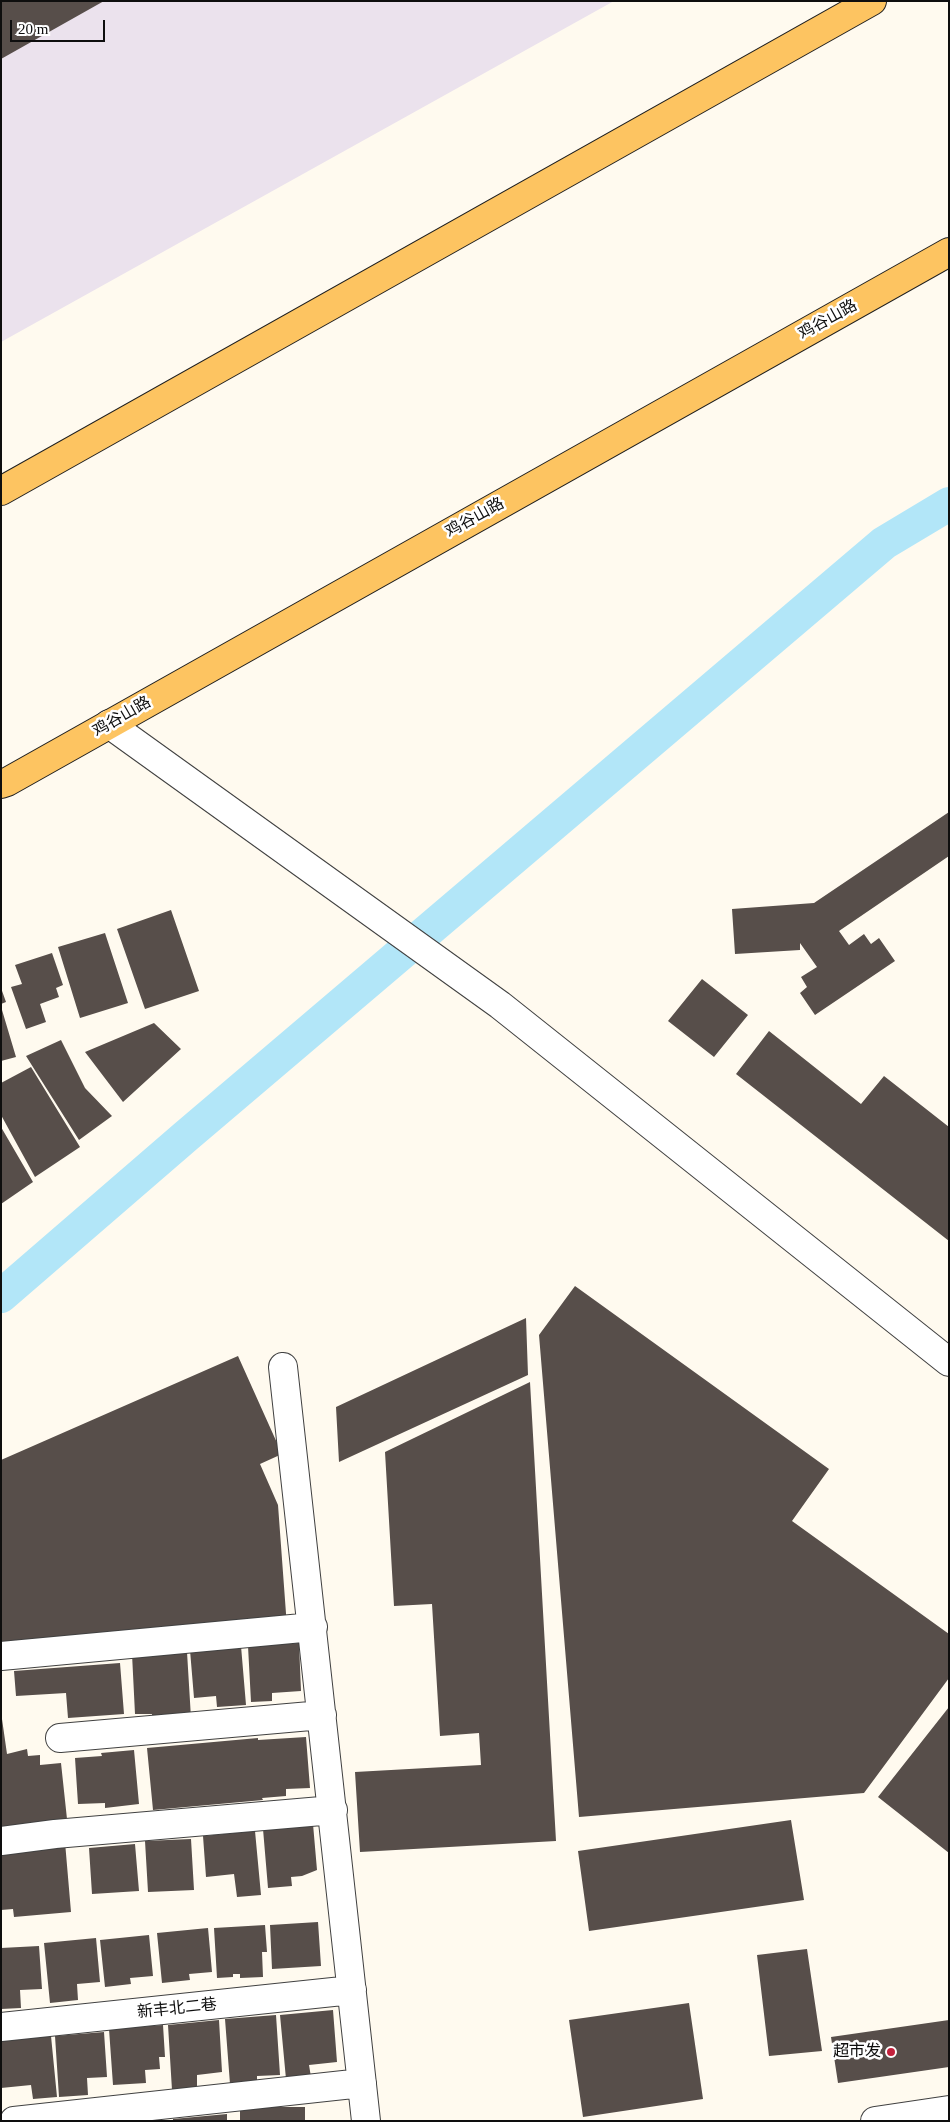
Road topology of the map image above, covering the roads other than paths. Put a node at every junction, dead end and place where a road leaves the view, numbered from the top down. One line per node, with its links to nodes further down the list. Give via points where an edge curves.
1 (872, 1): 3 (main road)
2 (949, 252): 4 (main road, 鸡谷山路)
3 (1, 491)
4 (109, 724): 5 (main road, 鸡谷山路); 6 (street, via 500,1005)
5 (1, 784)
6 (949, 1362)
7 (283, 1367): 8 (street)
8 (313, 1627): 9 (street); 10 (street)
9 (1, 1656)
10 (322, 1715): 11 (street); 12 (street)
11 (60, 1738)
12 (332, 1810): 13 (street); 14 (street)
13 (1, 1841)
14 (352, 1990): 15 (street, 新丰北二巷); 16 (street)
15 (1, 2027)
16 (362, 2084): 18 (street); 19 (street)
17 (949, 2110): 20 (street)
18 (14, 2121)
19 (366, 2121)
20 (875, 2121)

